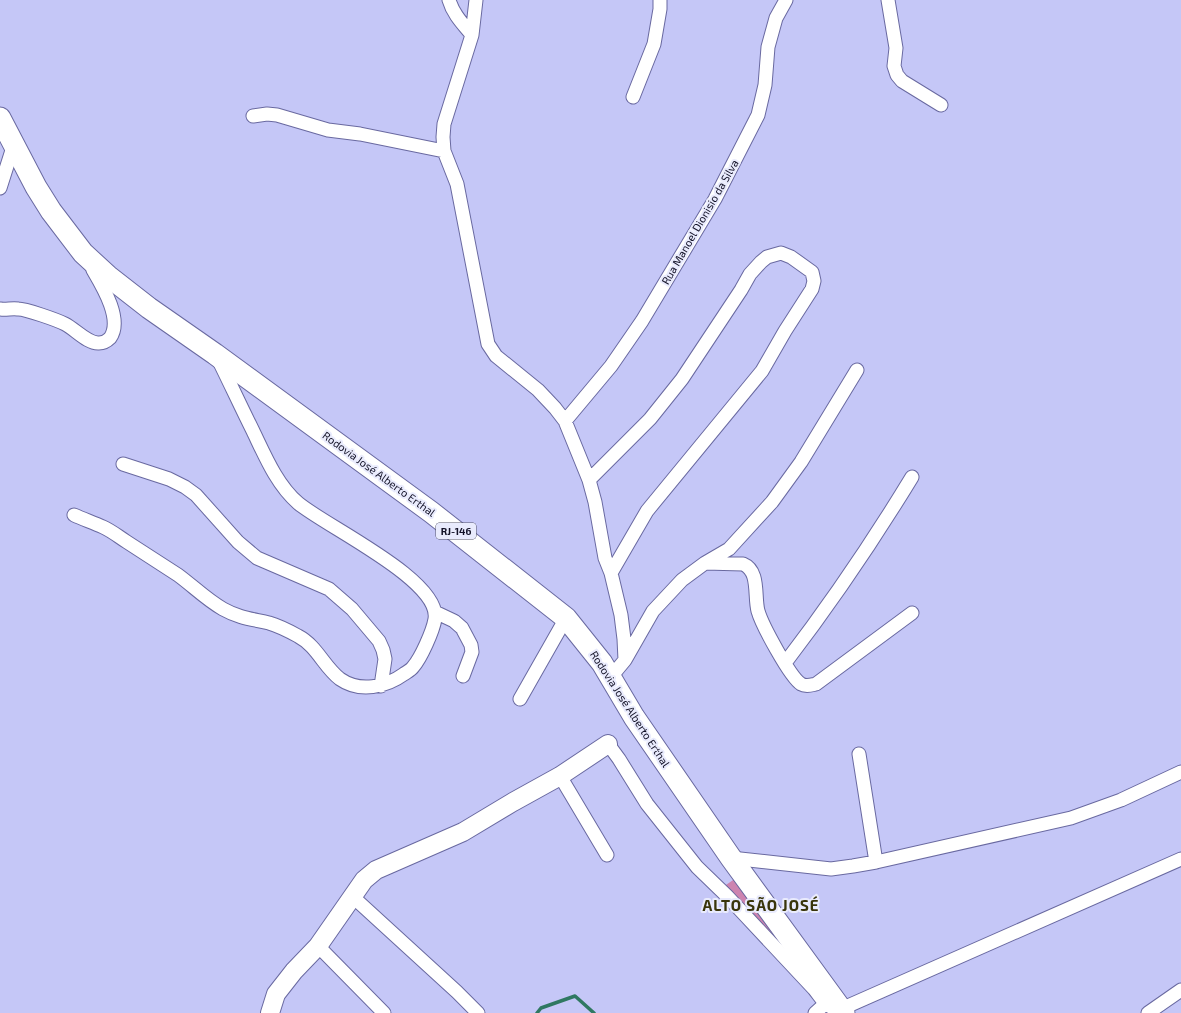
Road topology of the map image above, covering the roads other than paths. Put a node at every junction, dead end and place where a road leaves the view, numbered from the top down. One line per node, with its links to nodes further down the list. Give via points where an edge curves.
1 (449, 0): 6 (street, via 451,8)
2 (476, 0): 6 (street)
3 (660, 0): 7 (street, via 654,44)
4 (786, 0): 18 (street, Rua Manoel Dionisio da Silva, via 776,18 768,47 765,85 758,115 715,199 642,321 611,366)
5 (888, 0): 8 (street, via 895,38 894,66 897,75 902,81)
6 (472, 35): 12 (street, via 444,124)
7 (633, 97)
8 (941, 105)
9 (253, 116): 12 (street, via 277,115 328,130)
10 (0, 118): 11 (main road, Rodovia José Alberto Erthal / RJ-146)
11 (14, 144): 13 (street); 14 (main road, Rodovia José Alberto Erthal / RJ-146, via 47,205)
12 (444, 151): 18 (street, via 457,184 488,344 496,356 538,390)
13 (0, 188)
14 (83, 253): 15 (street, via 100,282 115,319 113,333 108,340 99,344 65,324 34,313 19,309); 16 (main road, Rodovia José Alberto Erthal / RJ-146, via 149,308)
15 (0, 309)
16 (215, 354): 25 (street, via 280,483 297,502 399,569 423,590); 27 (main road, Rodovia José Alberto Erthal / RJ-146, via 431,512)
17 (856, 370): 23 (street, via 801,462 772,502 729,548)
18 (566, 422): 21 (street)
19 (123, 464): 32 (street, via 170,479 185,487 196,495 238,542 257,558 329,589 357,614 379,642 385,659)
20 (912, 477): 29 (street, via 816,623)
21 (588, 480): 24 (street, via 595,502 605,558); 24 (street, via 650,419 682,380 750,274 761,262 767,257 781,253 791,256 812,272 812,289 762,371 648,511)
22 (74, 515): 32 (street, via 105,528 144,552 225,610 244,618 271,624 304,639 340,679 350,684)
23 (705, 563): 28 (street, via 682,580 653,611); 29 (street, via 742,564 750,569 755,582 758,611 766,633)
24 (611, 573): 28 (street, via 621,615)
25 (435, 612): 30 (street, via 462,628 471,645 472,652); 32 (street, via 435,620 428,638 413,668)
26 (912, 612): 29 (street, via 816,684 802,685)
27 (566, 618): 31 (main road, Rodovia José Alberto Erthal / RJ-146, via 602,663); 33 (street)
28 (625, 660): 31 (street)
29 (785, 663)
30 (462, 676)
31 (610, 678): 39 (main road, Rodovia José Alberto Erthal / RJ-146)
32 (381, 686)
33 (520, 699)
34 (608, 744): 37 (street); 45 (street, via 647,804 697,867 814,989)
35 (859, 754): 41 (street)
36 (1181, 772): 41 (street, via 1121,800 1071,818)
37 (560, 776): 38 (street); 42 (street, via 463,832 376,870 364,880)
38 (607, 855)
39 (731, 858): 41 (street, via 831,869); 45 (main road, Rodovia José Alberto Erthal / RJ-146)
40 (1181, 859): 45 (street)
41 (876, 862)
42 (352, 896): 43 (street); 48 (street)
43 (318, 946): 46 (street, via 276,994); 47 (street)
44 (1181, 990): 50 (street)
45 (837, 1009): 49 (street)
46 (270, 1013)
47 (384, 1013)
48 (478, 1013)
49 (815, 1013)
50 (1148, 1013)

